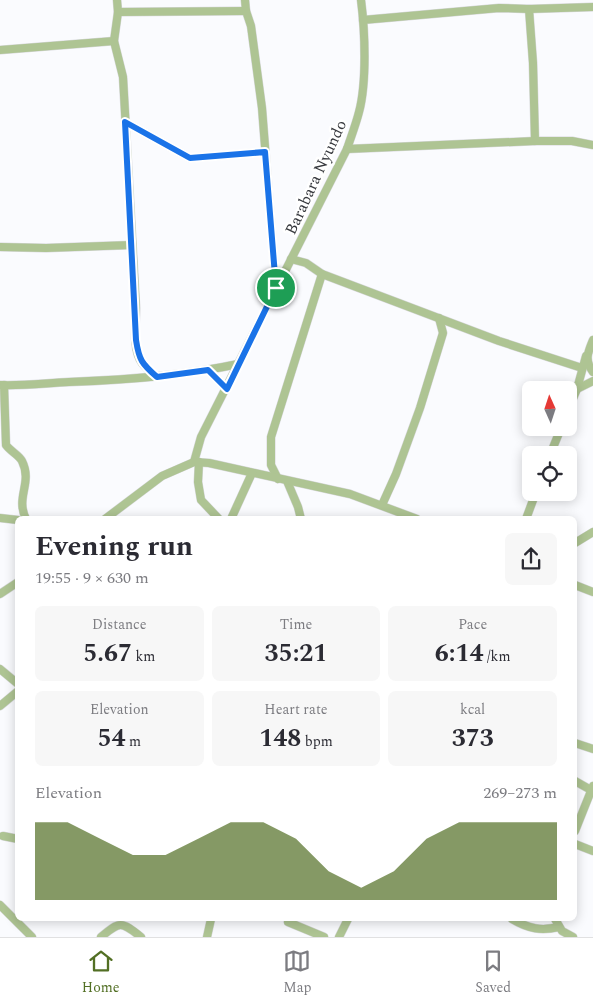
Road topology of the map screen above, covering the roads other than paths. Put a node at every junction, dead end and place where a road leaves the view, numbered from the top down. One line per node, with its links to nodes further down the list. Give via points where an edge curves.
1 (117, 0): 8 (street)
2 (245, 0): 7 (street)
3 (361, 0): 9 (street, Barabara Nyundo)
4 (499, 4): 6 (street); 9 (street)
5 (593, 7): 6 (street)
6 (529, 9): 13 (street)
7 (246, 11): 8 (street); 16 (street, via 251,26)
8 (118, 12): 10 (street)
9 (364, 20): 15 (street, Barabara Nyundo, via 364,82 360,111)
10 (114, 40): 11 (street); 12 (street, via 123,77)
11 (0, 50)
12 (125, 122): 16 (street, via 190,158); 17 (street)
13 (535, 141): 14 (street, via 572,141); 15 (street)
14 (593, 145)
15 (347, 149): 19 (street, Barabara Nyundo)
16 (265, 152): 21 (street)
17 (132, 245): 18 (street); 31 (street, via 138,356)
18 (0, 247)
19 (291, 259): 20 (street, via 306,263); 21 (street, Barabara Nyundo)
20 (322, 274): 22 (street); 39 (street, via 271,438 271,466)
21 (276, 288): 27 (street, Barabara Nyundo)
22 (439, 318): 23 (street); 24 (street)
23 (454, 324): 24 (street); 28 (street)
24 (443, 333): 42 (street, via 420,408)
25 (593, 340): 26 (street)
26 (586, 356): 28 (street); 30 (street)
27 (238, 364): 29 (street); 36 (street, Barabara Nyundo)
28 (582, 368): 34 (street)
29 (208, 370): 31 (street); 36 (street)
30 (593, 372)
31 (157, 377): 33 (street)
32 (593, 381): 35 (street)
33 (2, 385): 43 (street, via 6,445 21,459 26,471 21,503)
34 (578, 385)
35 (578, 388)
36 (227, 389): 37 (street, Barabara Nyundo, via 202,437)
37 (197, 462): 38 (street); 44 (street, via 162,476); 45 (street, Barabara Nyundo, via 201,500)
38 (252, 473): 39 (street); 46 (street)
39 (278, 479): 40 (street)
40 (287, 481): 42 (street, via 350,494); 47 (street)
41 (533, 501): 49 (street)
42 (382, 505): 48 (street)
43 (25, 516)
44 (109, 516)
45 (216, 516)
46 (232, 516)
47 (300, 516)
48 (410, 516)
49 (527, 516)
50 (0, 518): 51 (street)
51 (15, 520)
52 (593, 532): 53 (street)
53 (577, 542)
54 (15, 584): 57 (street)
55 (577, 586): 56 (street)
56 (593, 592)
57 (0, 594)
58 (0, 669): 59 (street)
59 (15, 682)
60 (15, 693): 61 (street)
61 (0, 706)
62 (577, 744): 63 (street)
63 (593, 749)
64 (577, 782): 65 (street)
65 (592, 788): 66 (street)
66 (577, 826)
67 (3, 836): 68 (street)
68 (15, 838)
69 (577, 845): 70 (street)
70 (593, 851)
71 (0, 905): 72 (street)
72 (15, 920)
73 (16, 921): 81 (street)
74 (115, 921): 79 (street)
75 (211, 921): 84 (street)
76 (347, 921): 86 (street)
77 (515, 921): 80 (street, via 534,929)
78 (288, 922): 85 (street)
79 (120, 925): 82 (street, via 115,925); 83 (street)
80 (559, 931): 87 (street)
81 (32, 937)
82 (101, 937)
83 (141, 937)
84 (207, 937)
85 (324, 937)
86 (340, 937)
87 (573, 937)

